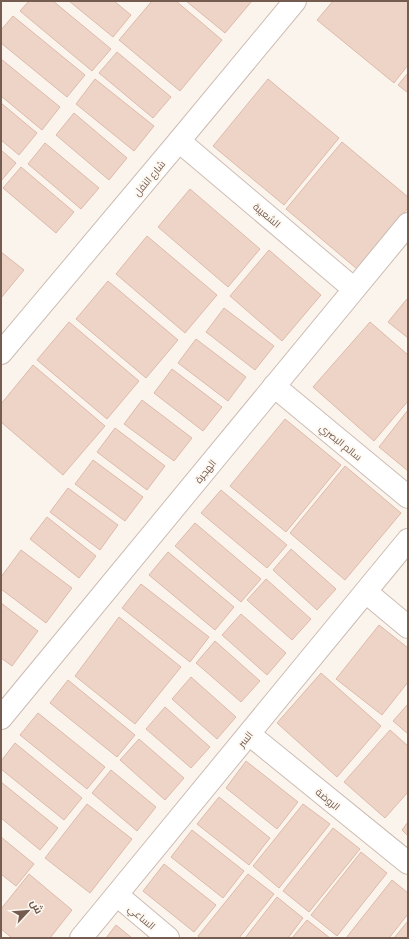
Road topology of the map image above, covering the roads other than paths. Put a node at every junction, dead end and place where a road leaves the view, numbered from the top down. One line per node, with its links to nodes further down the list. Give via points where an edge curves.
1 (295, 1): 2 (street, شارع النفل)
2 (179, 141): 4 (street, الشعيبة); 5 (street, شارع النفل)
3 (408, 224): 4 (street, الهجرة)
4 (354, 289): 6 (street, الهجرة)
5 (1, 353)
6 (274, 386): 7 (street, سالم البصري); 11 (street, الهجرة)
7 (408, 497)
8 (408, 540): 9 (street, السر)
9 (366, 592): 10 (street); 12 (street, السر)
10 (408, 626)
11 (1, 718)
12 (249, 734): 13 (street, الروضة); 14 (street, السر)
13 (408, 864)
14 (116, 895): 15 (street, السر); 16 (street, الساعي)
15 (81, 938)
16 (168, 938)

